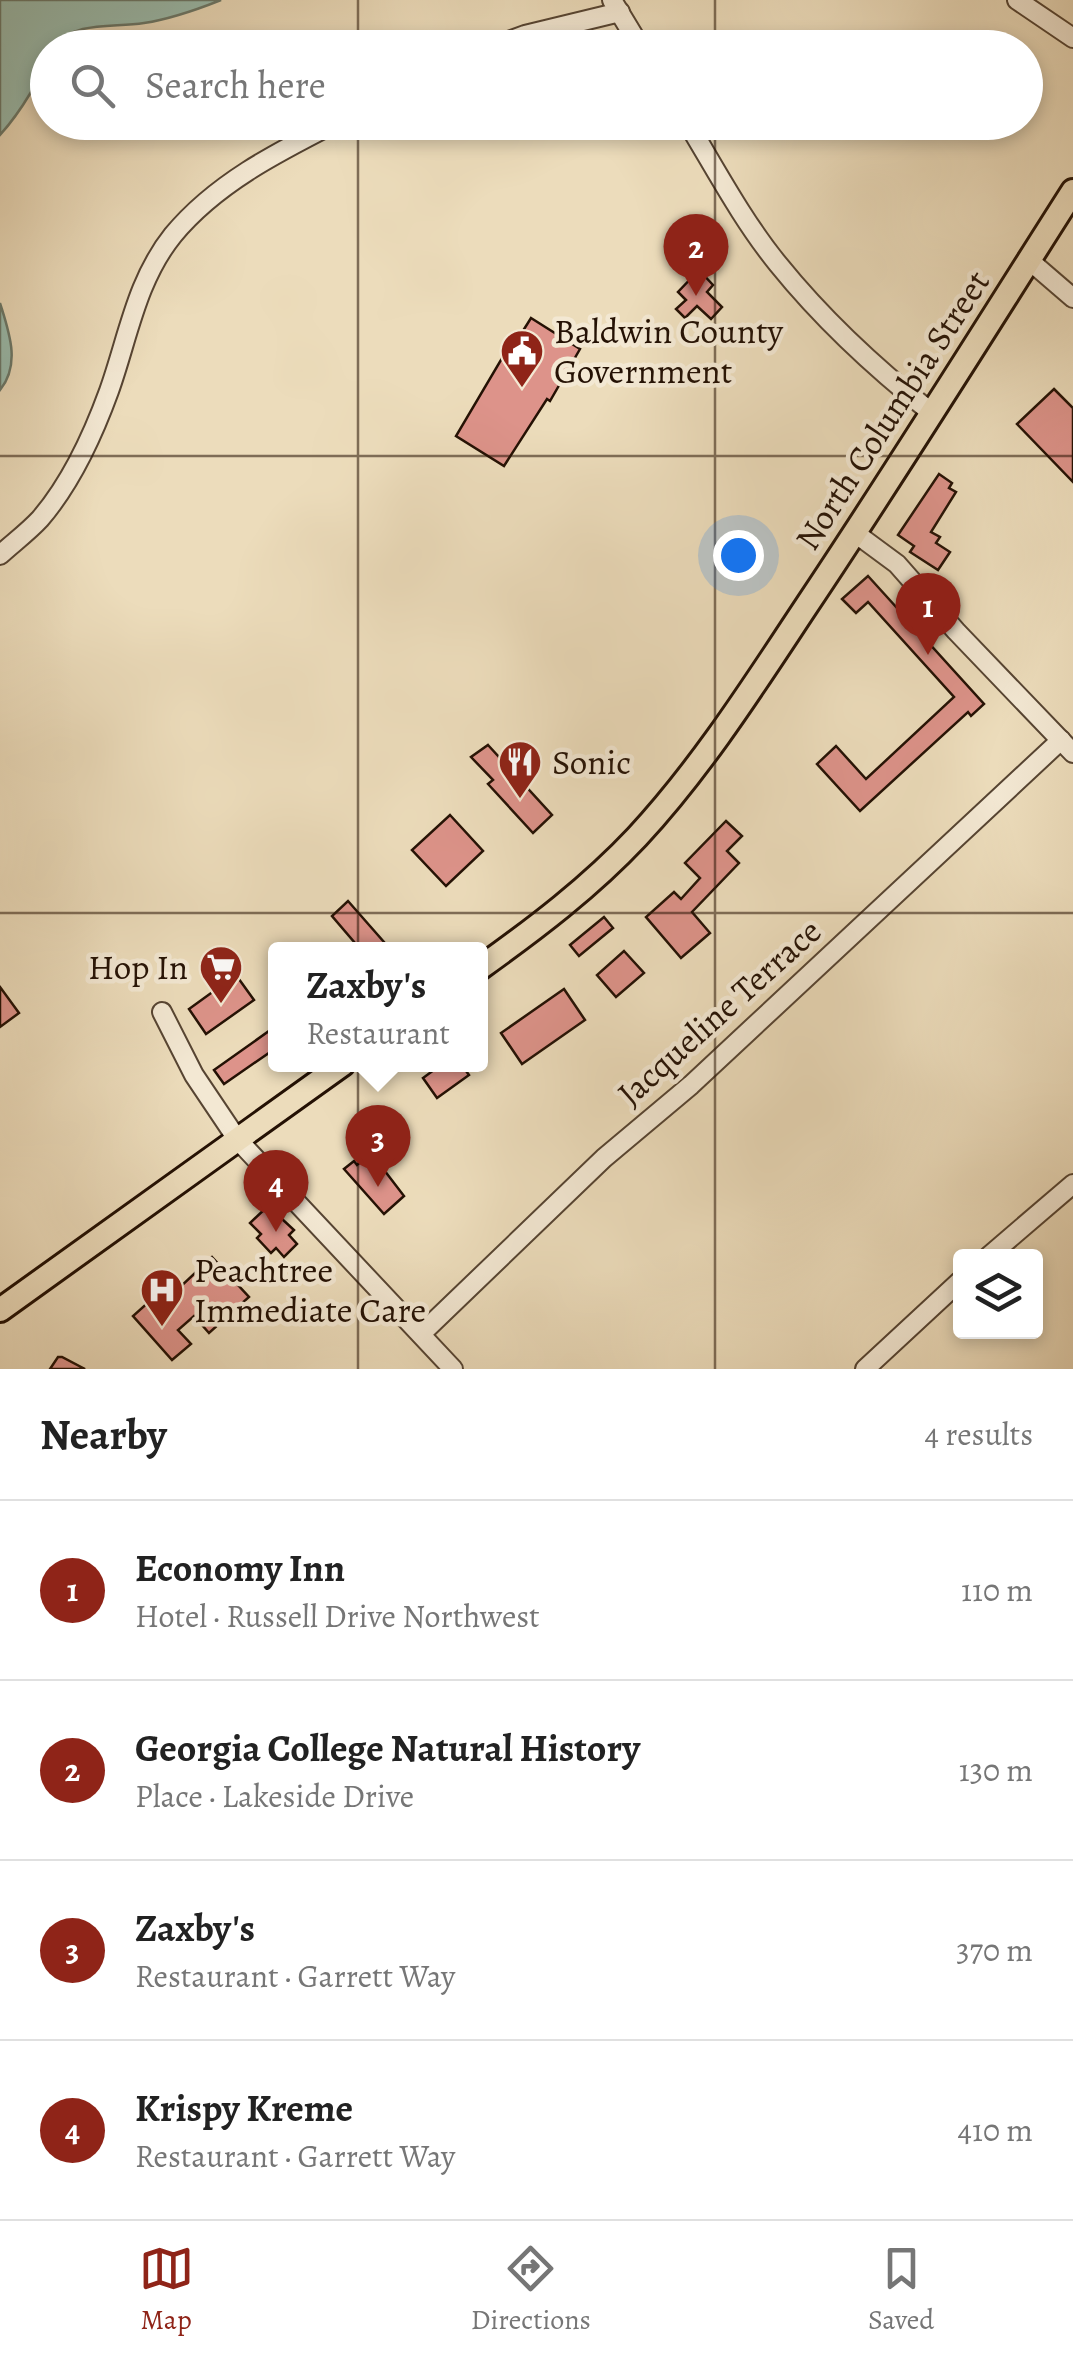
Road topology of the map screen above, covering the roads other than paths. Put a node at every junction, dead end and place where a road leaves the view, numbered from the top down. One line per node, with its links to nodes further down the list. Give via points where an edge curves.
1 (1017, 0): 5 (street)
2 (616, 6): 3 (street); 4 (street)
3 (541, 30)
4 (631, 30)
5 (1073, 38)
6 (303, 140): 13 (street, via 243,173 174,234 131,314 81,457 41,518)
7 (698, 140): 11 (street, via 776,262 838,332)
8 (1073, 191): 9 (main road, North Columbia Street)
9 (1030, 261): 10 (street); 11 (main road, North Columbia Street)
10 (1073, 298)
11 (932, 414): 12 (main road, North Columbia Street)
12 (855, 533): 14 (street, via 896,564); 15 (main road, North Columbia Street, via 733,716 662,808 582,890)
13 (0, 556)
14 (1067, 746): 23 (street, Jacqueline Terrace, via 604,1158)
15 (488, 962)
16 (162, 1012): 18 (street)
17 (332, 1072): 18 (main road)
18 (237, 1138): 22 (main road); 23 (street)
19 (1073, 1184): 20 (street)
20 (997, 1249)
21 (953, 1288): 25 (street)
22 (0, 1310)
23 (421, 1334): 24 (street)
24 (453, 1369)
25 (865, 1369)

